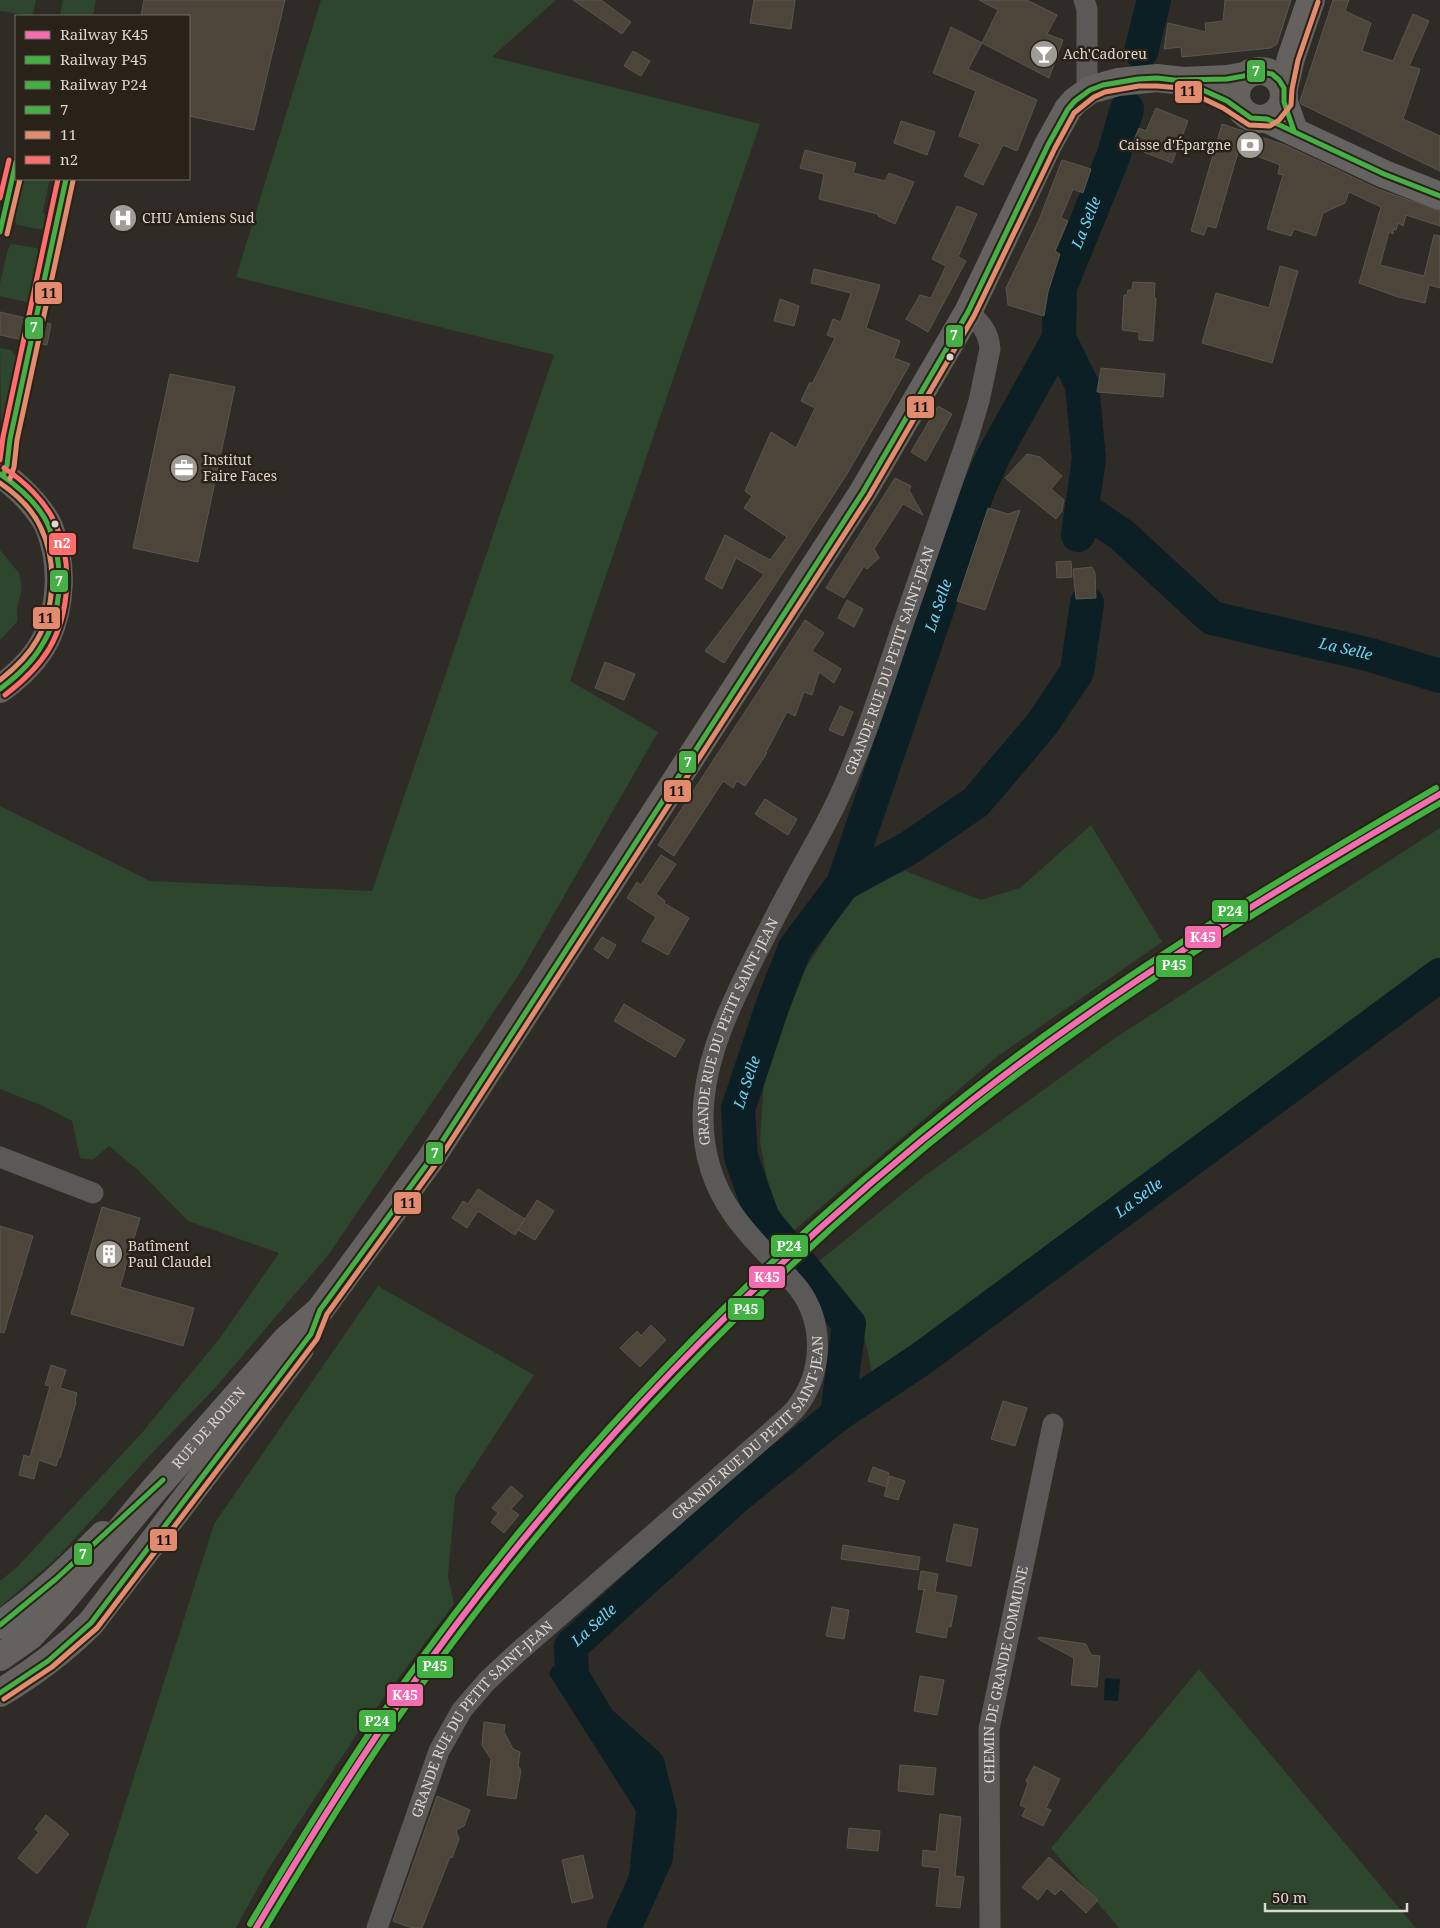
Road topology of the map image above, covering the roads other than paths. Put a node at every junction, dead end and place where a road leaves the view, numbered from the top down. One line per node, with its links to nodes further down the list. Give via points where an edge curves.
1 (1084, 0): 6 (street)
2 (1311, 0): 3 (main road)
3 (1291, 58): 4 (main road); 7 (main road)
4 (1253, 74): 5 (main road); 7 (main road, via 1272,74 1279,80); 8 (main road, via 1236,88)
5 (1183, 81): 6 (main road, RUE DE ROUEN, via 1138,79); 8 (main road)
6 (1090, 90): 10 (main road, RUE DE ROUEN, via 1075,101 1058,126)
7 (1278, 103): 8 (main road, via 1251,118); 9 (street, via 1294,131 1384,174)
8 (1239, 109)
9 (1440, 196)
10 (968, 312): 15 (main road, RUE DE ROUEN, via 863,492 430,1160); 21 (street, GRANDE RUE DU PETIT SAINT-JEAN, via 983,326 990,341 970,431 859,747 837,801 730,1007 712,1059 704,1096 704,1139 720,1193 745,1231 800,1291 813,1316 818,1352 814,1377 796,1409 473,1695 439,1751)
11 (0, 474): 12 (street, via 32,502 48,526 59,575 56,608 46,639 27,666)
12 (0, 689)
13 (0, 1157): 14 (street)
14 (93, 1193)
15 (320, 1310): 17 (main road, RUE DE ROUEN, via 286,1340); 20 (main road, RUE DE ROUEN, via 311,1334 91,1623 34,1672)
16 (1053, 1424): 22 (street, CHEMIN DE GRANDE COMMUNE, via 989,1729)
17 (153, 1492): 18 (street, via 30,1604); 19 (main road, RUE DE ROUEN, via 57,1608 30,1636)
18 (0, 1625)
19 (0, 1657)
20 (0, 1693)
21 (377, 1928)
22 (990, 1928)

